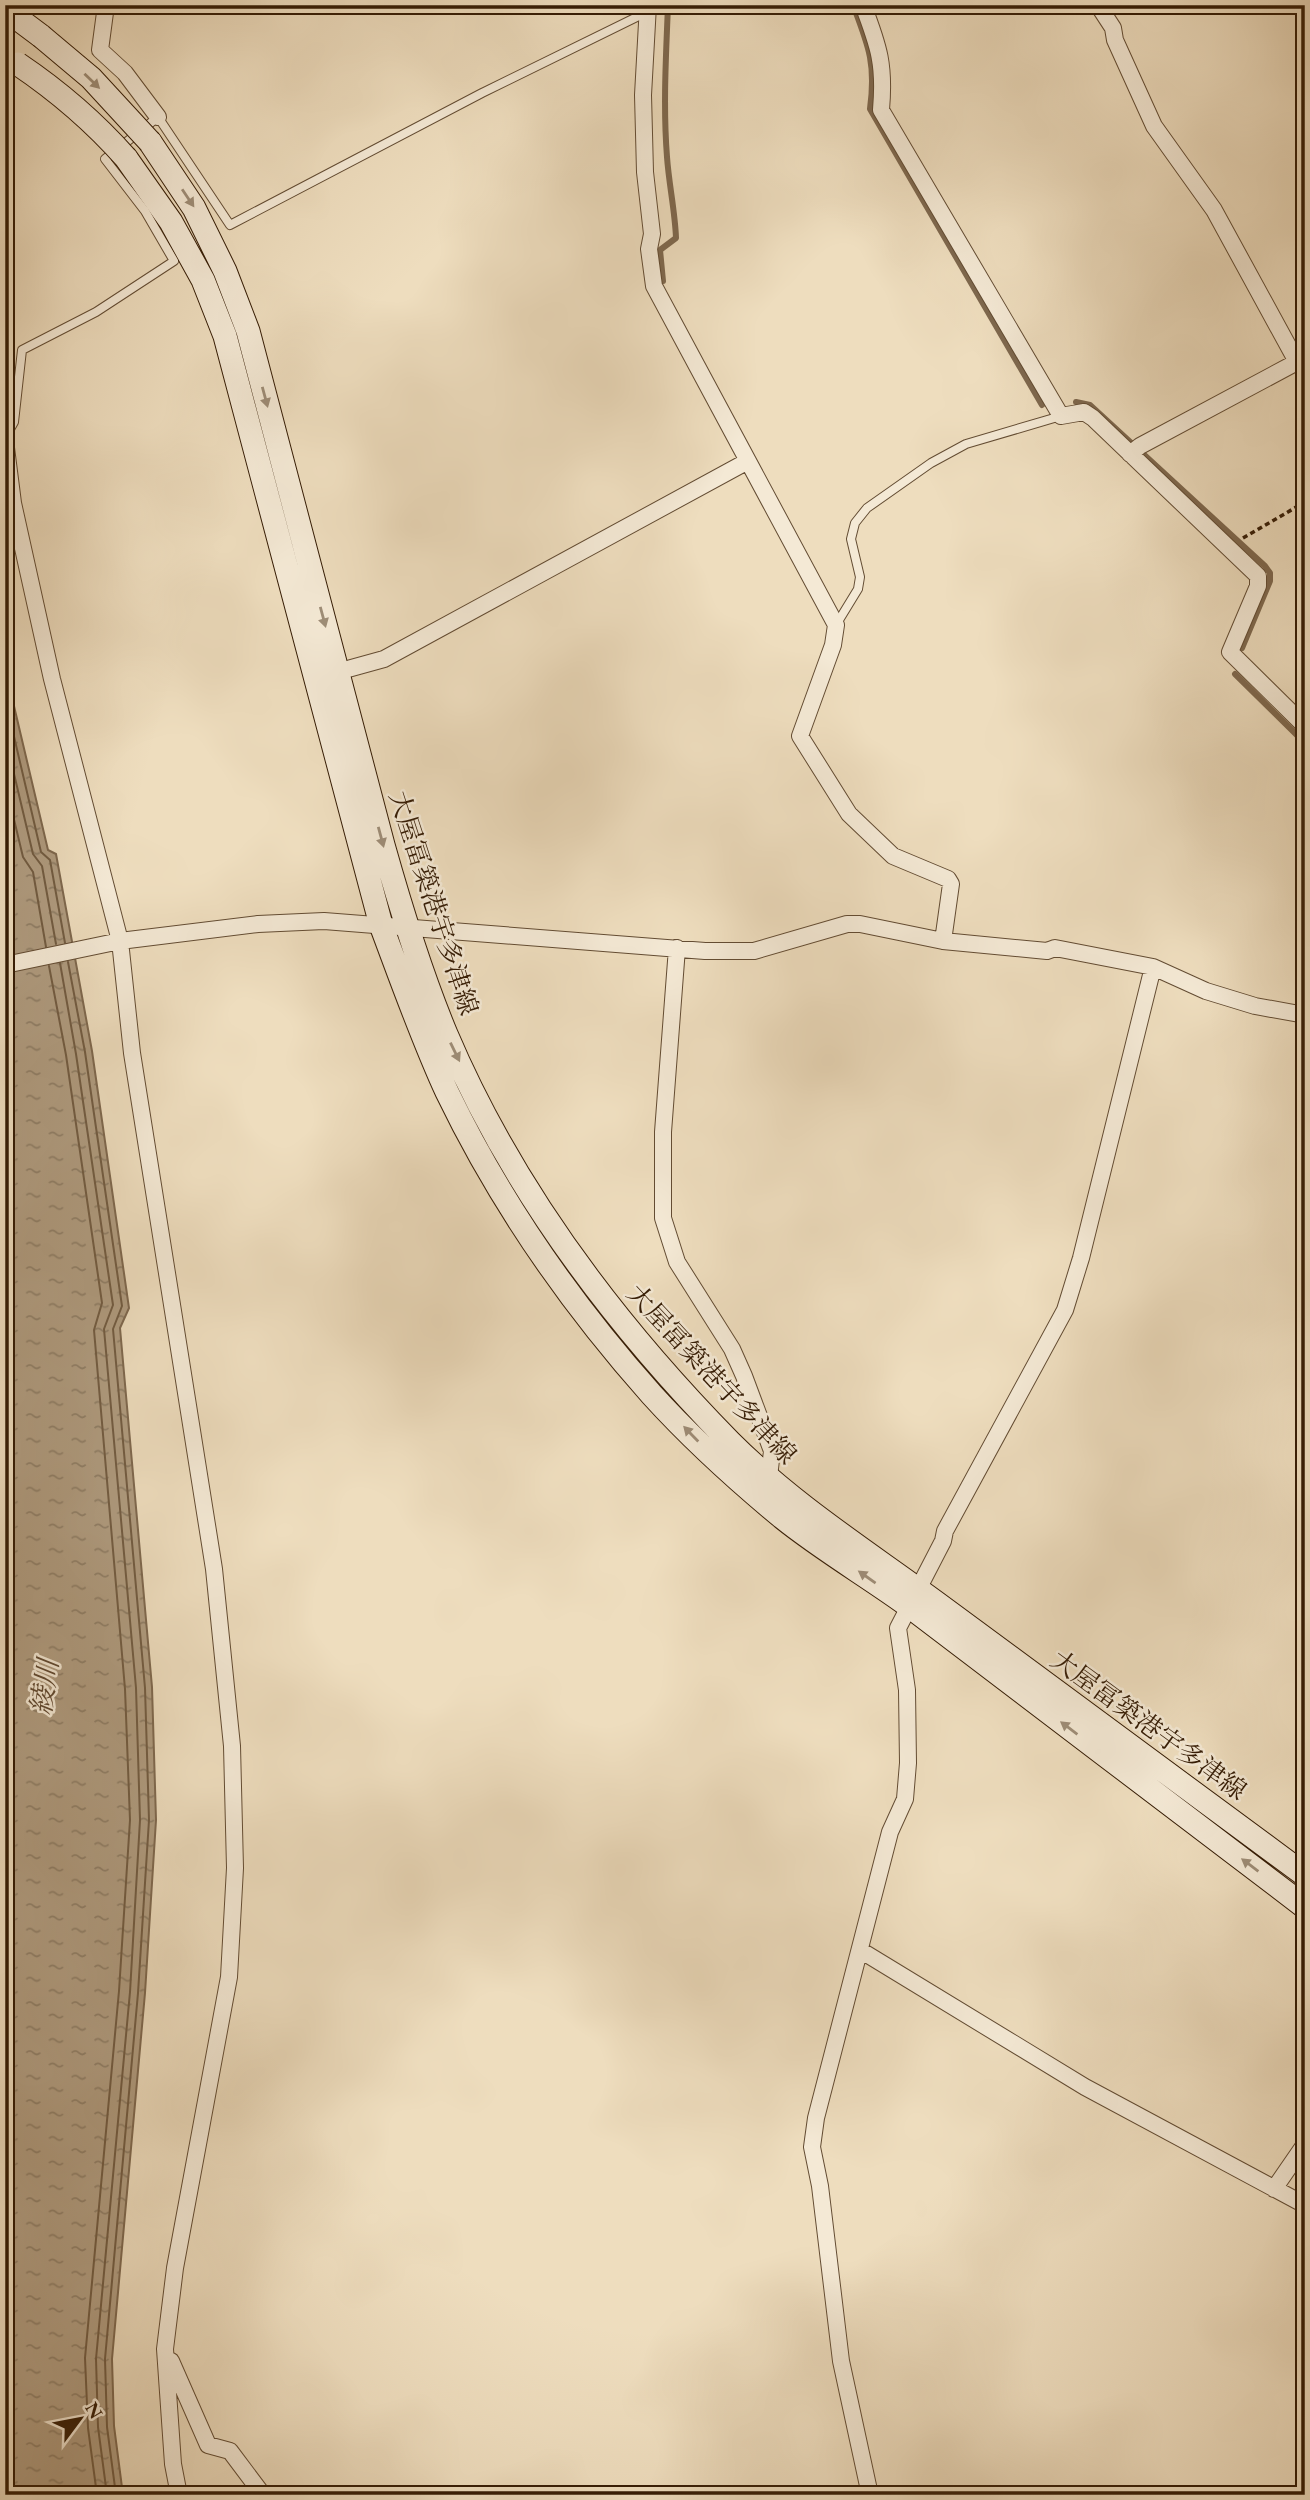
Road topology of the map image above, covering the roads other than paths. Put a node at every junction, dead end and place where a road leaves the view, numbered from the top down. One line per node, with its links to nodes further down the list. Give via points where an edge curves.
1 (106, 5): 7 (street, via 100,50 125,73)
2 (863, 5): 8 (street, via 878,43 884,77 881,110)
3 (1098, 5): 10 (street, via 1113,28 1154,126 1214,210 1297,362)
4 (5, 7): 13 (main road, 大屋冨築港宇多津線, one-way to 13, bridge, via 91,78 150,142 194,208 248,331)
5 (647, 9): 7 (lane, via 230,225); 11 (street, via 643,95 654,286)
6 (12, 60): 15 (main road, 大屋冨築港宇多津線, bridge, via 102,130 172,222 203,280 225,336)
7 (158, 117): 9 (lane, via 105,159 145,211 174,261 96,312 22,350 14,422)
8 (1061, 416): 10 (street, via 1084,412); 12 (lane, via 966,444 867,508 855,523 851,539 860,577 858,589)
9 (5, 439): 18 (street, via 13,503)
10 (1135, 450): 14 (street, via 1258,576 1230,652)
11 (748, 461): 12 (street); 13 (street, via 384,659)
12 (836, 625): 17 (street, via 800,736 849,814 893,856 948,879)
13 (337, 672): 16 (main road, 大屋冨築港宇多津線, one-way to 16)
14 (1305, 726)
15 (381, 925): 16 (street); 18 (street, via 324,920 258,924); 24 (main road, 大屋冨築港宇多津線, one-way to 15, via 785,1519 716,1460 594,1326 539,1252 490,1174 438,1070)
16 (407, 926): 19 (street); 23 (main road, 大屋冨築港宇多津線, one-way to 23, via 447,1037 467,1078 559,1237 614,1313 672,1380)
17 (943, 941): 19 (street, via 847,924 754,951); 21 (street, via 1055,948)
18 (112, 943): 20 (street); 31 (street, via 214,1569 232,1746 235,1868 229,1977 175,2268)
19 (677, 948): 23 (street, via 663,1132 663,1218 677,1262 744,1376 772,1451)
20 (5, 965)
21 (1153, 967): 22 (street, via 1206,991); 24 (street, via 1065,1310)
22 (1305, 1015)
23 (769, 1477): 24 (main road, 大屋冨築港宇多津線)
24 (913, 1597): 25 (main road, 大屋冨築港宇多津線); 26 (main road, 大屋冨築港宇多津線, one-way to 24); 27 (street, via 897,1634 907,1690 905,1799 890,1832)
25 (1305, 1875)
26 (1305, 1907)
27 (860, 1950): 29 (street, via 1085,2087); 34 (street, via 816,2118 813,2147 841,2361)
28 (1305, 2144): 29 (street)
29 (1274, 2189): 30 (street)
30 (1305, 2205)
31 (166, 2349): 32 (street); 33 (street, via 208,2445 230,2451)
32 (179, 2495)
33 (262, 2495)
34 (870, 2495)

